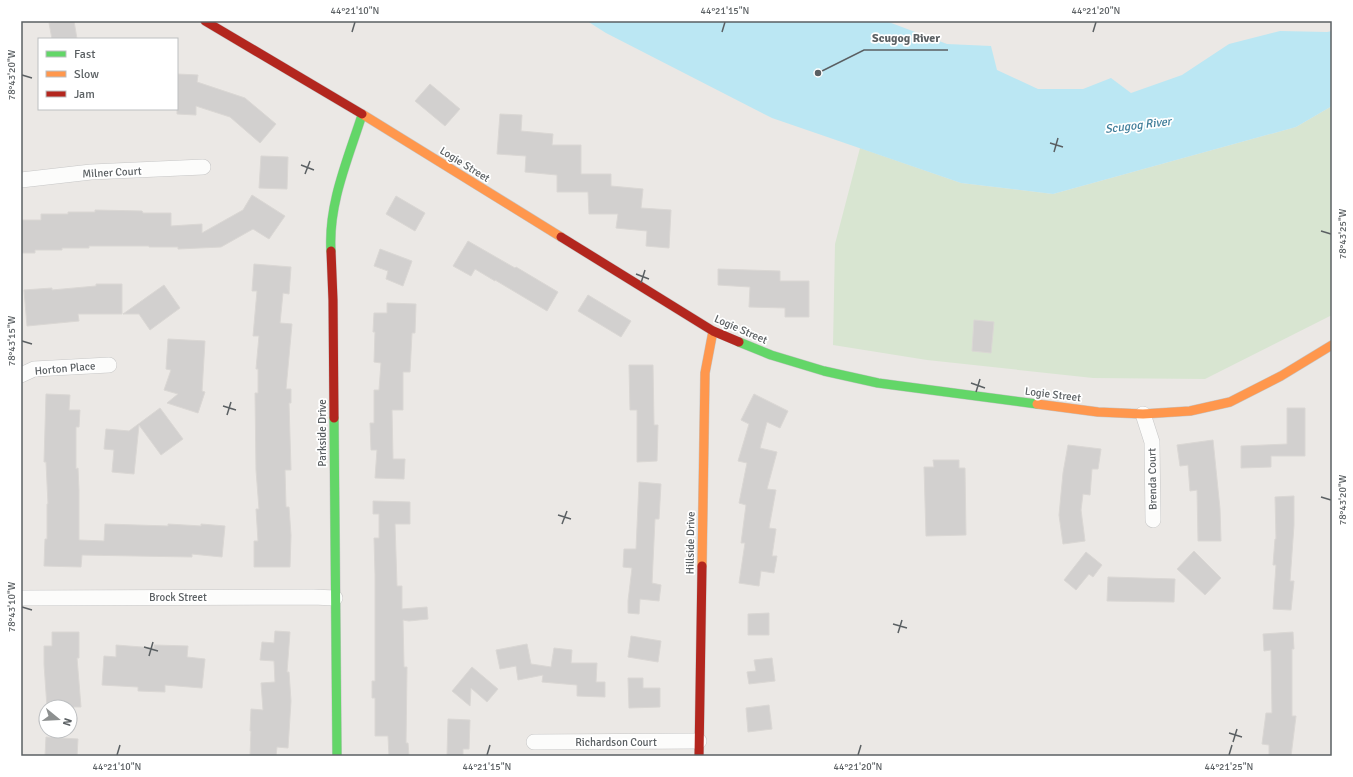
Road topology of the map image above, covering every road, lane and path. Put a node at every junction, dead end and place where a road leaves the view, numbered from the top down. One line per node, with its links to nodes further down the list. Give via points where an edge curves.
1 (204, 21): 2 (street, Logie Street)
2 (362, 115): 5 (street, Logie Street); 12 (street, Parkside Drive, via 336,195 330,238 333,300)
3 (203, 167): 4 (street, Milner Court, via 91,172)
4 (21, 180)
5 (713, 331): 9 (street, Logie Street, via 771,355 824,371 878,383 1098,412); 14 (street, Hillside Drive, via 704,373)
6 (1332, 345): 9 (street, Logie Street, via 1281,376 1230,402 1190,411)
7 (109, 365): 8 (street, Horton Place, via 34,369)
8 (21, 375)
9 (1143, 414): 10 (street, Brenda Court, via 1152,442)
10 (1153, 520)
11 (21, 598): 12 (street, Brock Street)
12 (335, 598): 15 (street, Parkside Drive)
13 (534, 742): 14 (street, Richardson Court)
14 (699, 749)
15 (337, 756)

